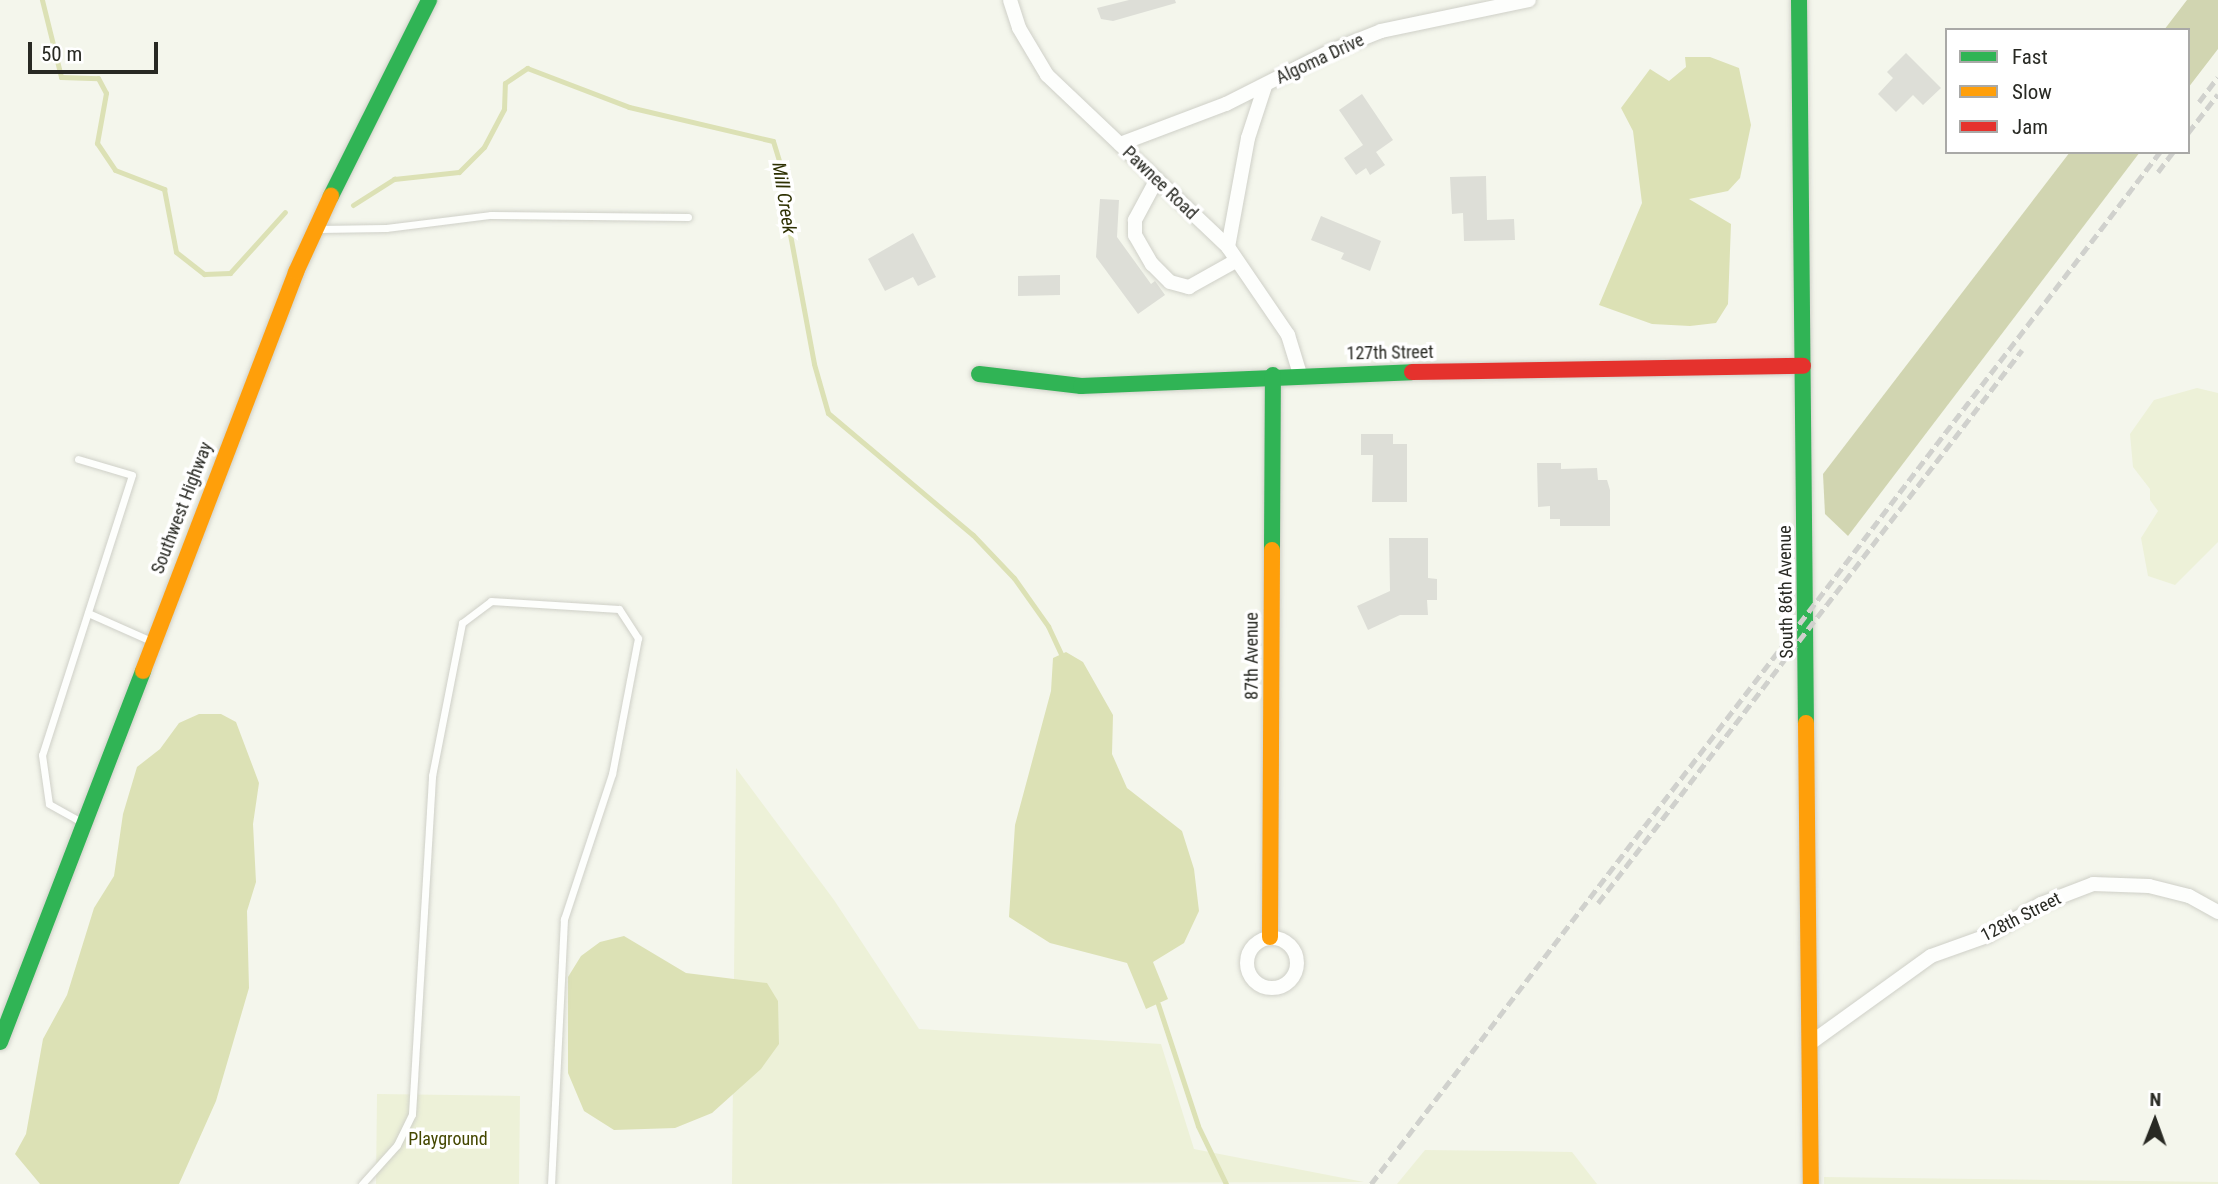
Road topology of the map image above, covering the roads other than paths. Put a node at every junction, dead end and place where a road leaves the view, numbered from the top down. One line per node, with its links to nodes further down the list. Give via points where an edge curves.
1 (429, 0): 9 (street, Southwest Highway)
2 (1010, 0): 6 (street, Pawnee Road, via 1019,28 1047,75)
3 (1529, 0): 5 (street, Algoma Drive, via 1381,32 1331,51)
4 (1799, 0): 12 (street, South 86th Avenue)
5 (1265, 86): 6 (street, Algoma Drive); 10 (street, via 1248,138)
6 (1120, 144): 7 (street, Pawnee Road)
7 (1157, 179): 10 (street, Pawnee Road); 11 (street, via 1135,220 1135,235 1152,264 1170,282 1189,287)
8 (688, 217): 9 (lane, via 491,215 386,228)
9 (315, 229): 18 (street, Southwest Highway)
10 (1228, 247): 11 (street, Pawnee Road)
11 (1234, 262): 14 (street, Pawnee Road, via 1288,335)
12 (1803, 366): 14 (street, 127th Street); 23 (street, South 86th Avenue)
13 (979, 374): 15 (street, 127th Street, via 1081,386)
14 (1300, 374): 15 (street, 127th Street)
15 (1273, 375): 21 (street, 87th Avenue)
16 (78, 459): 17 (lane, via 132,475)
17 (88, 613): 18 (lane); 19 (lane, via 42,755 49,804)
18 (152, 642): 19 (street, Southwest Highway)
19 (83, 823): 22 (street, Southwest Highway)
20 (2217, 910): 23 (street, 128th Street, via 2149,886 2093,884 2041,904 1987,936 1931,956)
21 (1270, 937)
22 (0, 1042)
23 (1810, 1044): 26 (street, South 86th Avenue)
24 (362, 1184): 25 (lane, via 397,1144 412,1114 432,776 462,623 491,601 619,609 638,638 612,774 564,919)
25 (551, 1184)
26 (1811, 1184)

